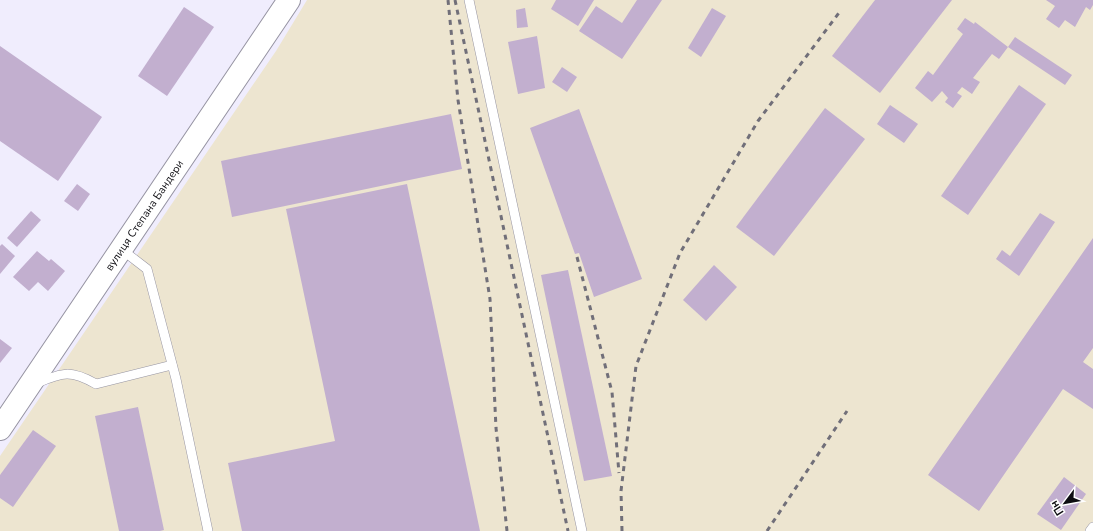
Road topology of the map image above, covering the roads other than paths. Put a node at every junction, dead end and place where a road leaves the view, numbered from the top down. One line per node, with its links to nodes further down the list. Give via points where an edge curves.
1 (288, 0): 3 (street, вулиця Степана Бандери)
2 (469, 0): 9 (lane)
3 (121, 249): 4 (lane, via 147,269); 5 (street, вулиця Степана Бандери)
4 (172, 365): 5 (lane, via 96,384 81,376 59,373); 8 (lane)
5 (29, 387): 6 (street, вулиця Степана Бандери)
6 (0, 429)
7 (1093, 527): 10 (lane)
8 (208, 531)
9 (582, 531)
10 (1090, 531)

